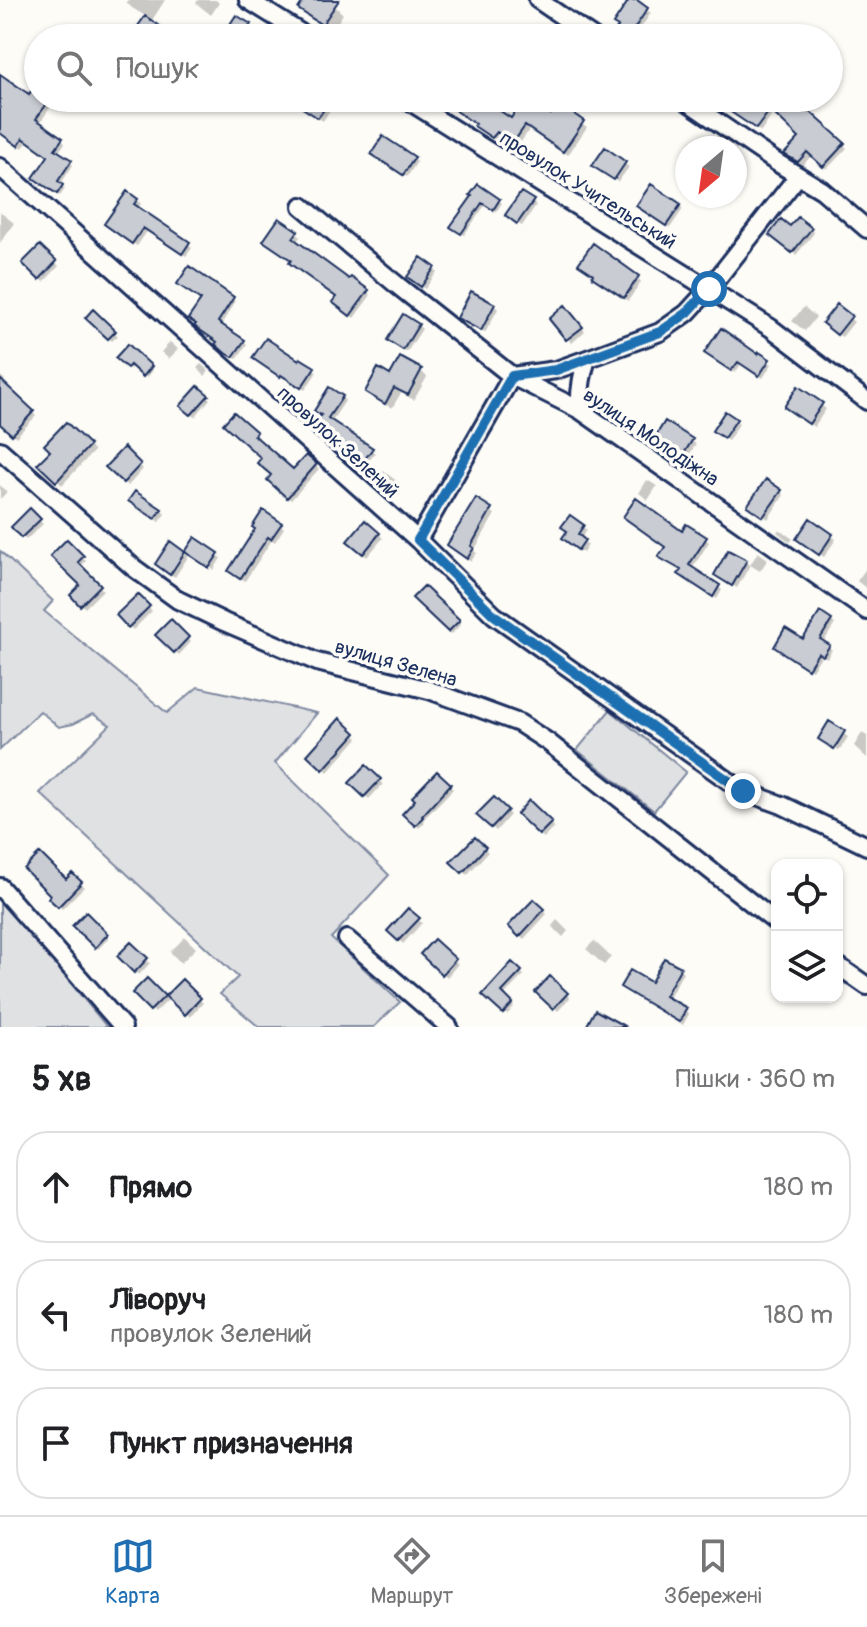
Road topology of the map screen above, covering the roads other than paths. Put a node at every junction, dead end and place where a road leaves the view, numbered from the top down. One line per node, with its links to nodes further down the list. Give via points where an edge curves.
1 (248, 0): 3 (street)
2 (538, 0): 4 (street)
3 (287, 24)
4 (573, 24)
5 (426, 112): 11 (street, провулок Учительський)
6 (703, 112): 8 (street)
7 (0, 167): 17 (street, провулок Зелений)
8 (798, 176): 10 (street); 11 (street)
9 (302, 206): 13 (street, вулиця Молодіжна)
10 (867, 229)
11 (709, 289): 12 (street, via 660,332); 14 (street, провулок Учительський, via 771,328)
12 (587, 359): 13 (street); 15 (street)
13 (512, 376): 15 (street, вулиця Молодіжна); 17 (street)
14 (867, 401)
15 (580, 410): 18 (street, вулиця Молодіжна)
16 (0, 450): 21 (street, вулиця Зелена, via 178,600 317,662 429,690 519,723)
17 (418, 540): 19 (street, провулок Зелений, via 494,615 743,791)
18 (867, 611)
19 (867, 846)
20 (0, 887): 25 (street)
21 (771, 918)
22 (347, 939): 26 (street)
23 (843, 969): 24 (street)
24 (867, 986)
25 (123, 1027)
26 (449, 1027)

